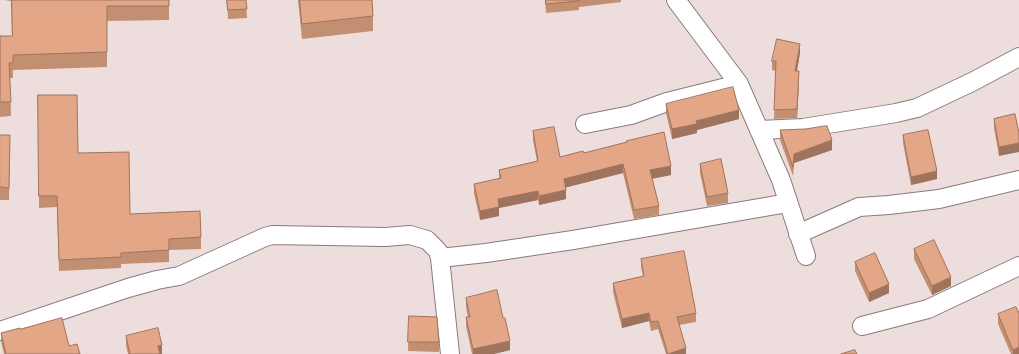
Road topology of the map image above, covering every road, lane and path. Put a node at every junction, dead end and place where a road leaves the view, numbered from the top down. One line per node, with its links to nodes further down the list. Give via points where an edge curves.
1 (676, 0): 3 (street)
2 (1019, 57): 5 (street, via 916,108 803,128)
3 (739, 84): 4 (street, via 667,102 631,116); 5 (street)
4 (585, 124)
5 (760, 130): 7 (street)
6 (1019, 180): 8 (street, via 939,199 859,207)
7 (788, 203): 8 (street); 10 (street, via 573,240)
8 (798, 234): 9 (street)
9 (806, 256)
10 (440, 258): 13 (street, via 438,251 427,240 410,235 272,235 179,276 128,288); 14 (street)
11 (1019, 266): 12 (street, via 928,309)
12 (862, 326)
13 (0, 331)
14 (450, 354)

